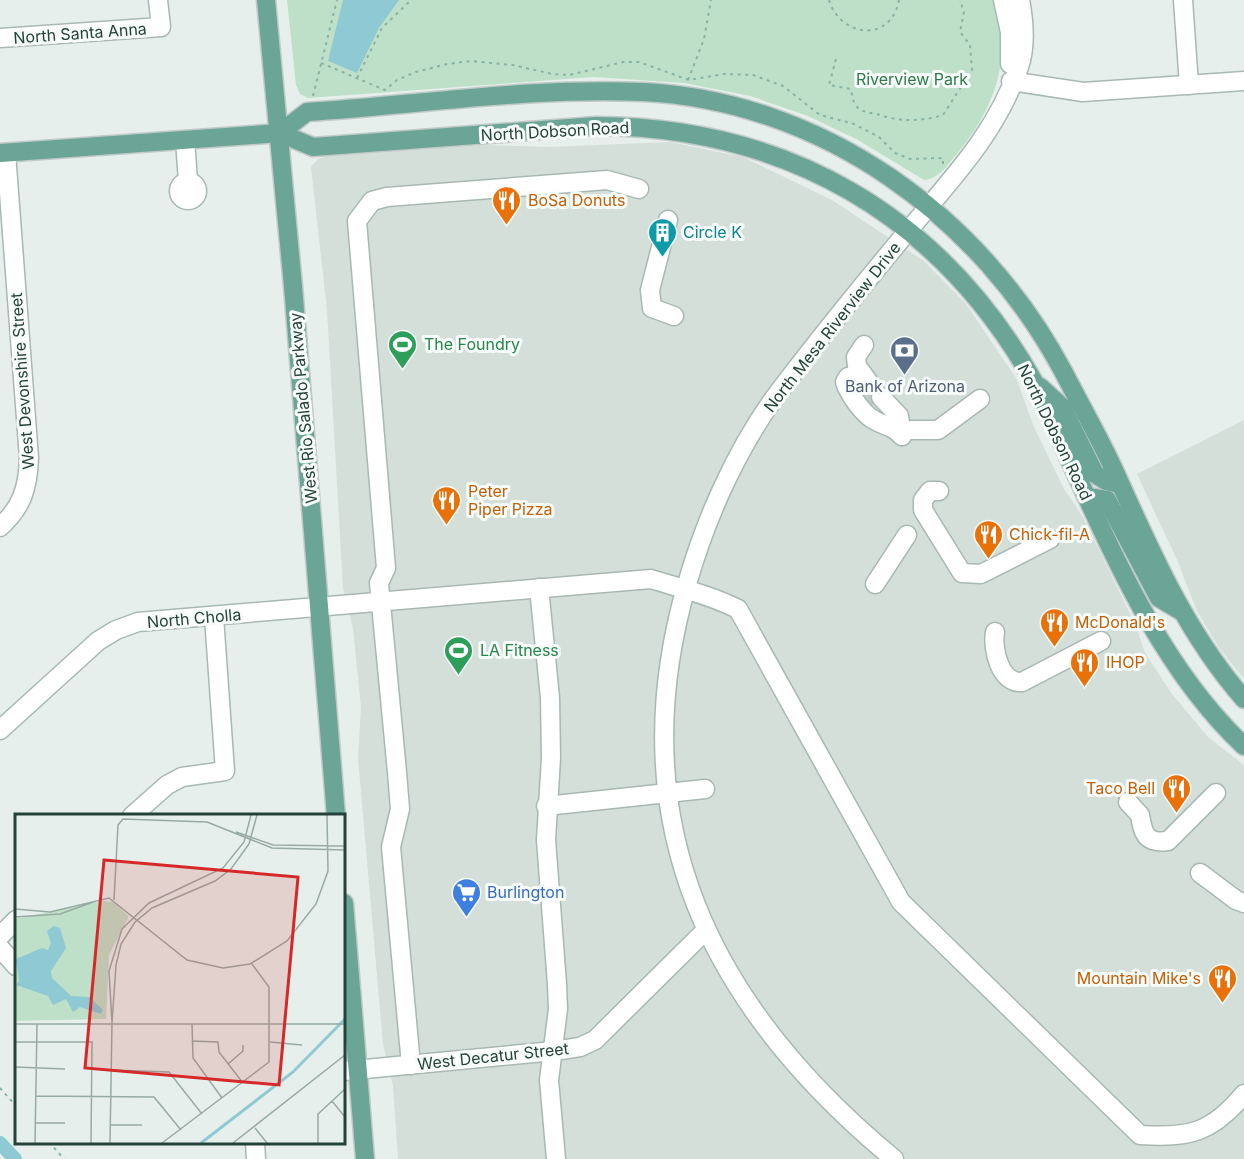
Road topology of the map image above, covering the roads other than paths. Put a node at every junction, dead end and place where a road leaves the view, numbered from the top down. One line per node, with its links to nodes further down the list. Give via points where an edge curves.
1 (158, 0): 6 (street, North Santa Anna, via 160,27)
2 (266, 0): 10 (main road, West Rio Salado Parkway)
3 (1003, 0): 7 (street, via 1010,32)
4 (1020, 0): 7 (street, North Mesa Riverview Drive, via 1022,52)
5 (1183, 0): 9 (street)
6 (0, 38)
7 (1011, 81): 9 (street, via 1083,92); 15 (street, North Mesa Riverview Drive, via 992,127)
8 (1244, 81): 9 (street)
9 (1189, 85)
10 (280, 133): 11 (main road, North Dobson Road); 15 (main road, North Dobson Road, via 313,111 591,91 646,92 708,99 778,118 843,147 895,179); 17 (main road, North Dobson Road, via 313,147 596,126 700,134 757,148 813,170); 34 (main road, West Rio Salado Parkway)
11 (185, 140): 12 (main road, North Dobson Road); 13 (street)
12 (3, 153): 27 (street, West Devonshire Street, via 29,458 23,499)
13 (188, 181)
14 (639, 189): 33 (street, via 607,180 387,197 372,201 357,221 386,568 379,583)
15 (928, 206): 17 (street, North Mesa Riverview Drive); 24 (main road, North Dobson Road, via 1012,292 1052,350)
16 (668, 220): 18 (street, via 650,302 658,313)
17 (908, 230): 20 (main road, North Dobson Road, via 987,309); 32 (street, North Mesa Riverview Drive, via 770,404 716,503)
18 (674, 316)
19 (855, 362): 21 (street); 21 (street, via 862,364); 23 (street, via 845,382 847,388 868,415)
20 (1034, 382): 24 (main road, via 1062,407 1095,474); 26 (main road, North Dobson Road)
21 (873, 393): 23 (street, via 879,415)
22 (980, 399): 23 (street, via 938,430)
23 (905, 429)
24 (1119, 484): 35 (main road, North Dobson Road)
25 (939, 491): 29 (street, via 930,491 923,500 923,510 962,573 981,574)
26 (1087, 497): 35 (main road, via 1107,500 1159,598); 41 (main road, North Dobson Road, via 1181,673)
27 (0, 527)
28 (907, 535): 30 (street)
29 (1050, 539)
30 (875, 584)
31 (539, 588): 32 (street, North Cholla, via 651,579); 33 (street, North Cholla); 46 (street, via 552,733)
32 (685, 589): 44 (street, North Mesa Riverview Drive, via 665,691); 60 (street, North Cholla, via 738,609 901,902 1140,1135 1184,1136 1204,1129 1229,1113)
33 (381, 601): 34 (street, North Cholla); 58 (street, via 399,809 391,846)
34 (319, 606): 36 (street, North Cholla); 48 (main road, West Rio Salado Parkway)
35 (1182, 612): 39 (main road, North Dobson Road)
36 (214, 617): 40 (street, North Cholla, via 138,622 116,630 98,641); 47 (street, via 225,771 182,777)
37 (995, 632): 38 (street, via 995,653 1002,669 1009,680 1022,682)
38 (1101, 641)
39 (1244, 699)
40 (0, 730)
41 (1244, 746)
42 (705, 789): 44 (street)
43 (1216, 792): 45 (street, via 1168,841 1160,842 1144,834 1140,815)
44 (667, 794): 46 (street); 53 (street, North Mesa Riverview Drive, via 680,861)
45 (1128, 802)
46 (546, 806): 57 (street, via 557,984)
47 (134, 814)
48 (336, 814)
49 (1200, 873): 50 (street)
50 (1244, 903)
51 (15, 921): 54 (street)
52 (345, 927): 59 (main road)
53 (705, 931): 57 (street, West Decatur Street, via 595,1040); 65 (street, North Mesa Riverview Drive, via 734,982 791,1060)
54 (0, 936)
55 (0, 948): 56 (street)
56 (15, 965)
57 (554, 1051): 58 (street, West Decatur Street); 64 (street, via 549,1080)
58 (411, 1065): 59 (street, West Decatur Street)
59 (351, 1071): 63 (main road)
60 (1244, 1094)
61 (255, 1144): 62 (street)
62 (256, 1159)
63 (365, 1159)
64 (556, 1159)
65 (894, 1159)

